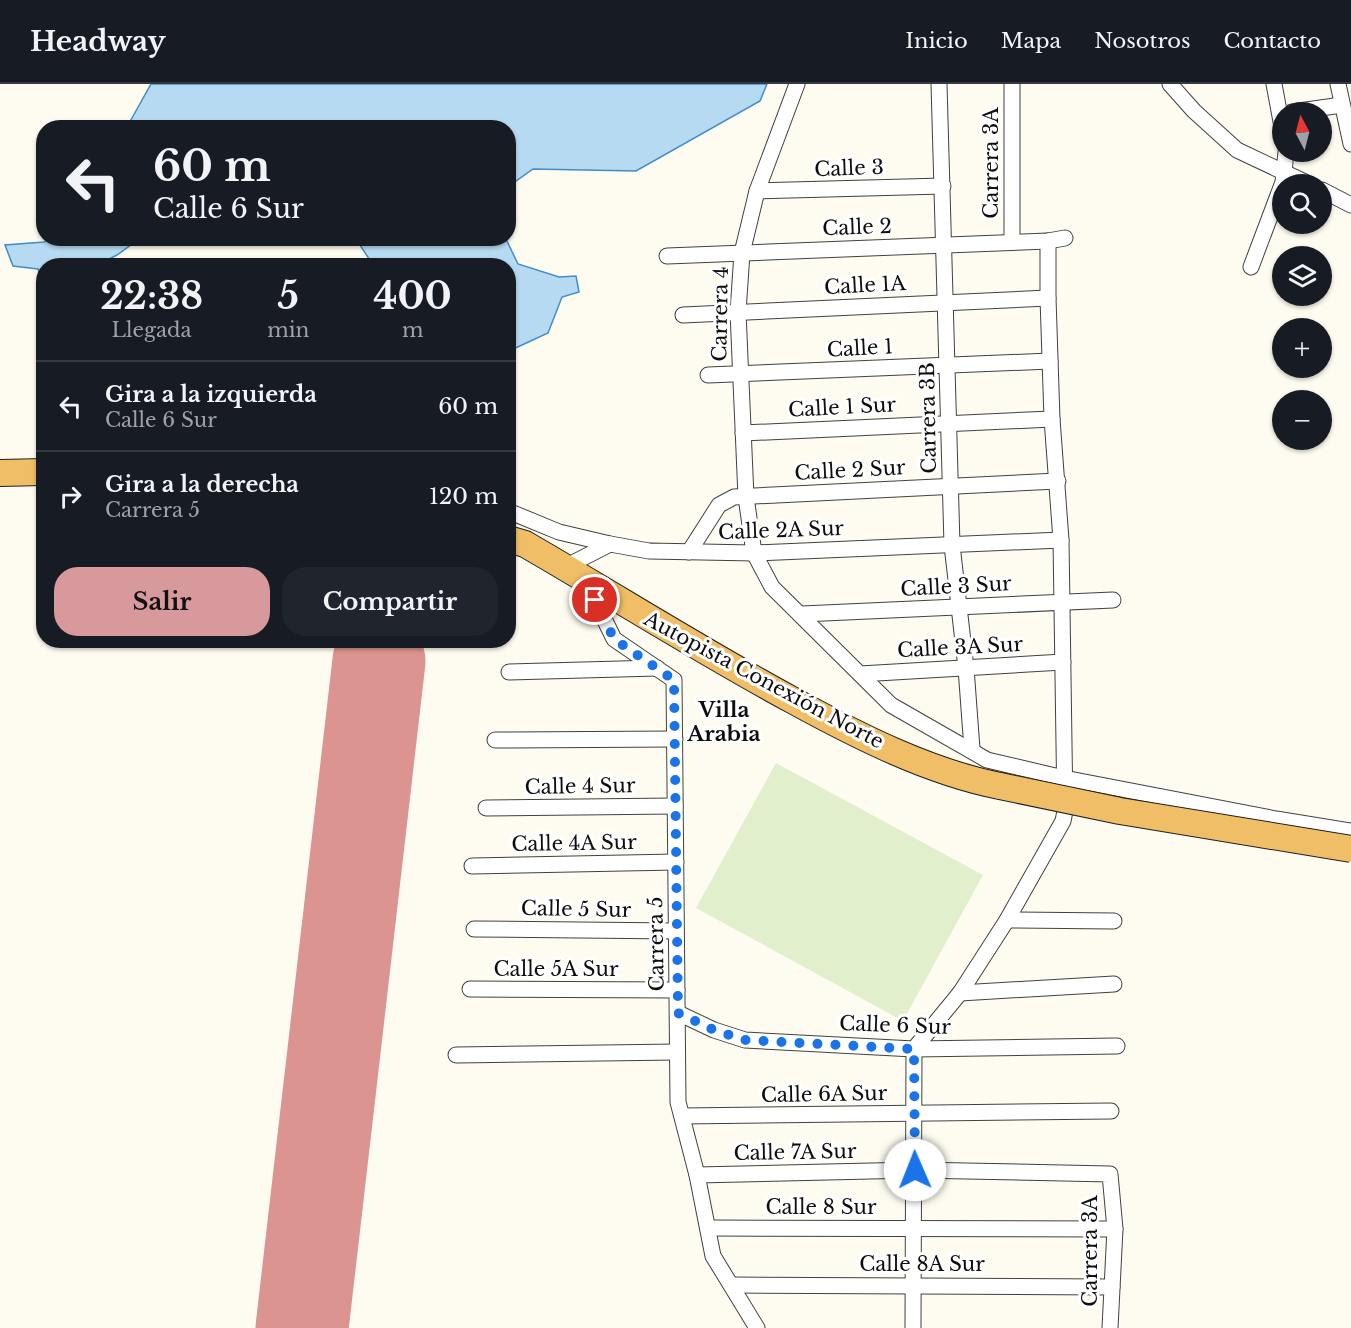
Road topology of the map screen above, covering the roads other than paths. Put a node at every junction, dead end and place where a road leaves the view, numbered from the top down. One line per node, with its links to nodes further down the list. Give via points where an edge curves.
1 (796, 84): 14 (street, Carrera 4)
2 (939, 84): 13 (street, Carrera 3B)
3 (1012, 84): 20 (street, Carrera 3A)
4 (1170, 84): 12 (street, via 1237,150)
5 (1274, 84): 7 (street)
6 (1338, 84): 8 (street)
7 (1279, 102)
8 (1342, 105): 9 (street); 10 (street)
9 (1332, 107)
10 (1351, 144)
11 (1285, 162): 12 (street)
12 (1284, 174)
13 (943, 186): 14 (street, Calle 3); 21 (street, Carrera 3B)
14 (757, 191): 22 (street, Carrera 4)
15 (1332, 195): 16 (street)
16 (1351, 205)
17 (1272, 211): 24 (street)
18 (1065, 238): 19 (street)
19 (1048, 241): 20 (street, Calle 2); 25 (street)
20 (1012, 242): 21 (street, Calle 2)
21 (945, 245): 22 (street, Calle 2); 26 (street, Carrera 3B)
22 (742, 253): 23 (street, Calle 2); 27 (street, Carrera 4)
23 (667, 256)
24 (1251, 267)
25 (1048, 298): 26 (street, Calle 1A); 29 (street)
26 (946, 303): 27 (street, Calle 1A); 30 (street, Carrera 3B)
27 (738, 312): 28 (street, Calle 1A); 31 (street, Carrera 4)
28 (683, 315)
29 (1050, 361): 30 (street, Calle 1); 33 (street)
30 (948, 365): 31 (street, Calle 1); 34 (street, Carrera 3B)
31 (740, 374): 32 (street, Calle 1); 35 (street, Carrera 4)
32 (708, 375)
33 (1052, 419): 34 (street, Calle 1 Sur); 38 (street)
34 (949, 423): 35 (street, Calle 1 Sur); 39 (street, Carrera 3B)
35 (743, 433): 40 (street, Carrera 4)
36 (36, 472): 37 (highway)
37 (0, 473)
38 (1058, 481): 39 (street, Calle 2 Sur); 42 (street)
39 (951, 486): 40 (street, Calle 2 Sur); 45 (street, Carrera 3B)
40 (746, 497): 46 (street, Calle 2 Sur, via 734,497 719,505); 47 (street, Carrera 4)
41 (516, 514): 44 (street, Calle 2A Sur, via 559,531)
42 (1061, 540): 45 (street, Calle 2A Sur); 50 (street)
43 (516, 541): 48 (highway, Autopista Conexión Norte)
44 (610, 544): 46 (street, Calle 2A Sur, via 649,551); 48 (street)
45 (952, 545): 47 (street, Calle 2A Sur); 51 (street, Carrera 3B)
46 (689, 552): 47 (street, Calle 2A Sur)
47 (754, 553): 52 (street, via 772,586)
48 (575, 574): 54 (street, Carrera 5, via 614,639); 65 (highway, Autopista Conexión Norte, bridge, via 856,735 970,780 1151,817)
49 (1113, 600): 50 (street, Calle 3 Sur)
50 (1062, 602): 51 (street, Calle 3 Sur); 53 (street)
51 (959, 607): 52 (street, Calle 3 Sur); 55 (street, Carrera 3B)
52 (802, 614): 57 (street)
53 (1062, 663): 55 (street, Calle 3A Sur); 61 (street)
54 (657, 668): 56 (street); 58 (street, Carrera 5, via 674,680)
55 (966, 668): 57 (street, Calle 3A Sur); 60 (street, Carrera 3B)
56 (509, 672)
57 (860, 674): 60 (street, via 891,705)
58 (675, 739): 59 (street); 62 (street, Carrera 5)
59 (495, 740)
60 (972, 749): 61 (street, via 987,760)
61 (1064, 778): 64 (street); 68 (street, via 1063,821)
62 (675, 806): 63 (street, Calle 4 Sur); 66 (street, Carrera 5)
63 (486, 808)
64 (1351, 831)
65 (1351, 849)
66 (676, 862): 67 (street, Calle 4A Sur); 71 (street, Carrera 5)
67 (472, 866)
68 (1007, 920): 69 (street); 75 (street)
69 (1114, 921)
70 (474, 929): 71 (street, Calle 5 Sur)
71 (676, 931): 74 (street, Carrera 5)
72 (1114, 984): 75 (street)
73 (470, 989): 74 (street, Calle 5A Sur)
74 (677, 990): 76 (street, Carrera 5)
75 (960, 993): 78 (street)
76 (678, 1013): 78 (street, Calle 6 Sur, via 745,1040); 79 (street, Carrera 5)
77 (1117, 1046): 78 (street, Calle 6 Sur)
78 (914, 1049): 82 (street)
79 (677, 1052): 80 (street); 83 (street, Carrera 5)
80 (456, 1055)
81 (1111, 1111): 82 (street, Calle 6A Sur)
82 (914, 1113): 83 (street, Calle 6A Sur); 84 (street)
83 (682, 1116): 85 (street, Carrera 5)
84 (915, 1170): 85 (street, Calle 7A Sur); 86 (street, Calle 7A Sur); 88 (street)
85 (697, 1174): 87 (street, Carrera 5)
86 (1110, 1174): 89 (street, Carrera 3A)
87 (708, 1228): 88 (street, Calle 8 Sur); 90 (street, Carrera 5, via 713,1256)
88 (914, 1228): 89 (street, Calle 8 Sur); 91 (street)
89 (1114, 1229): 92 (street, Carrera 3A)
90 (732, 1285): 91 (street, Calle 8A Sur); 93 (street, Carrera 5)
91 (914, 1285): 92 (street, Calle 8A Sur); 94 (street)
92 (1112, 1287): 95 (street, Carrera 3A)
93 (758, 1328)
94 (913, 1328)
95 (1110, 1328)

